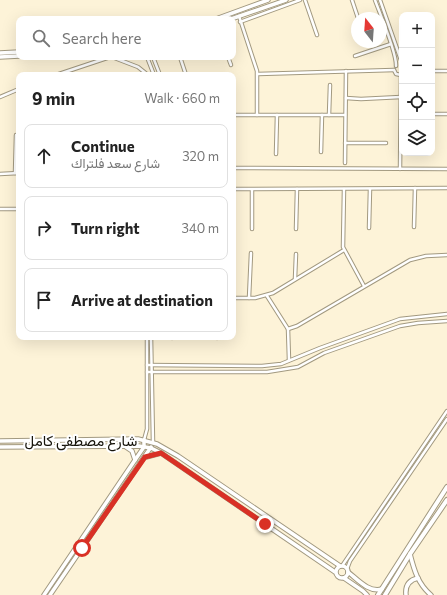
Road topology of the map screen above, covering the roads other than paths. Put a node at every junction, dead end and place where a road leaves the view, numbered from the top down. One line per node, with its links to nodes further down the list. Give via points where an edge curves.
1 (268, 0): 9 (street)
2 (286, 0): 10 (street)
3 (300, 0): 12 (street)
4 (305, 0): 13 (street)
5 (352, 0): 8 (street)
6 (375, 0): 14 (street)
7 (380, 0): 17 (street)
8 (356, 12)
9 (224, 16)
10 (236, 18)
11 (236, 19): 12 (street)
12 (240, 22): 39 (street)
13 (317, 35)
14 (391, 44): 19 (street); 29 (street)
15 (16, 52): 16 (street)
16 (0, 53)
17 (399, 55)
18 (16, 56): 20 (street)
19 (355, 56)
20 (0, 57)
21 (102, 60): 34 (street)
22 (119, 60): 35 (street)
23 (148, 60): 36 (street)
24 (154, 60): 37 (street)
25 (181, 60): 38 (street)
26 (229, 60): 27 (street)
27 (231, 65)
28 (399, 65): 29 (street)
29 (396, 66): 30 (street)
30 (394, 70): 31 (street); 40 (street)
31 (346, 71): 39 (street); 45 (street)
32 (435, 71): 33 (street)
33 (447, 71)
34 (65, 72)
35 (144, 72)
36 (153, 72)
37 (159, 72)
38 (185, 72)
39 (258, 74): 49 (street)
40 (399, 75)
41 (330, 86): 52 (street)
42 (16, 90): 43 (street)
43 (0, 97)
44 (399, 97): 45 (street)
45 (346, 98): 53 (street)
46 (435, 114): 47 (street)
47 (447, 114)
48 (236, 115): 49 (street)
49 (257, 115): 50 (street)
50 (277, 115): 51 (street); 59 (street)
51 (322, 115): 52 (street); 58 (street)
52 (329, 115): 53 (street)
53 (345, 115): 56 (street)
54 (401, 120): 62 (street)
55 (16, 135): 65 (street)
56 (345, 143): 57 (street); 60 (street)
57 (386, 143)
58 (321, 152)
59 (276, 154)
60 (345, 163)
61 (236, 168): 62 (street)
62 (400, 169): 63 (street)
63 (447, 169)
64 (0, 174): 65 (street)
65 (15, 174)
66 (415, 188): 67 (street); 70 (street); 75 (street)
67 (447, 188)
68 (297, 189): 69 (street); 72 (street); 78 (street)
69 (344, 189): 70 (street); 79 (street)
70 (370, 189): 76 (street)
71 (236, 190): 72 (street)
72 (252, 190): 77 (street)
73 (0, 209): 74 (street)
74 (16, 209)
75 (414, 227)
76 (369, 228)
77 (252, 229)
78 (296, 229)
79 (344, 250): 83 (street); 84 (street)
80 (251, 253): 87 (street)
81 (296, 254): 83 (street)
82 (447, 255): 84 (street, via 410,260)
83 (295, 280): 85 (street)
84 (364, 286): 90 (street)
85 (267, 296): 87 (street); 90 (street)
86 (236, 298): 87 (street)
87 (250, 298)
88 (447, 314): 93 (street, via 400,320)
89 (447, 321): 97 (street, via 418,322 400,326 324,353 298,367 282,370)
90 (288, 329): 93 (street)
91 (147, 340): 94 (street)
92 (152, 340): 95 (street)
93 (289, 360): 95 (street, via 266,366)
94 (147, 365): 95 (street); 96 (street)
95 (152, 365): 97 (street)
96 (147, 372): 97 (street); 100 (street)
97 (151, 372): 101 (street)
98 (447, 412): 123 (street)
99 (447, 419): 124 (street, via 350,561)
100 (148, 420): 101 (street); 102 (street)
101 (152, 420): 104 (street)
102 (144, 440): 103 (street, شارع مصطفى كامل); 104 (street, شارع مصطفى كامل); 106 (street)
103 (0, 441)
104 (153, 442): 108 (street); 123 (street, شارع مصطفى كامل, via 186,461)
105 (123, 446): 106 (street, شارع مصطفى كامل); 107 (street, شارع مصطفى كامل); 111 (street, via 132,451)
106 (144, 447): 108 (street, شارع مصطفى كامل); 111 (street)
107 (0, 448)
108 (151, 448): 109 (street, شارع مصطفى كامل); 110 (street)
109 (161, 453): 110 (street); 125 (street, شارع مصطفى كامل)
110 (145, 457): 113 (street)
111 (136, 460): 112 (street)
112 (125, 475): 113 (street); 114 (street)
113 (130, 479): 115 (street)
114 (121, 482): 115 (street); 118 (street)
115 (126, 485): 119 (street)
116 (447, 487): 128 (main road)
117 (447, 500): 120 (main road)
118 (74, 550): 119 (street); 121 (street)
119 (78, 554): 122 (street)
120 (410, 554): 127 (street); 133 (main road)
121 (71, 556): 122 (street); 129 (street)
122 (75, 559): 130 (street)
123 (341, 566): 124 (street); 125 (street)
124 (347, 570): 126 (street, via 347,576); 128 (street, via 369,588)
125 (335, 572): 126 (street, via 339,578)
126 (344, 578): 131 (street)
127 (418, 578): 134 (street, via 408,584); 135 (street)
128 (382, 588): 132 (main road)
129 (44, 595)
130 (50, 595)
131 (367, 595)
132 (378, 595)
133 (384, 595)
134 (406, 595)
135 (431, 595)

